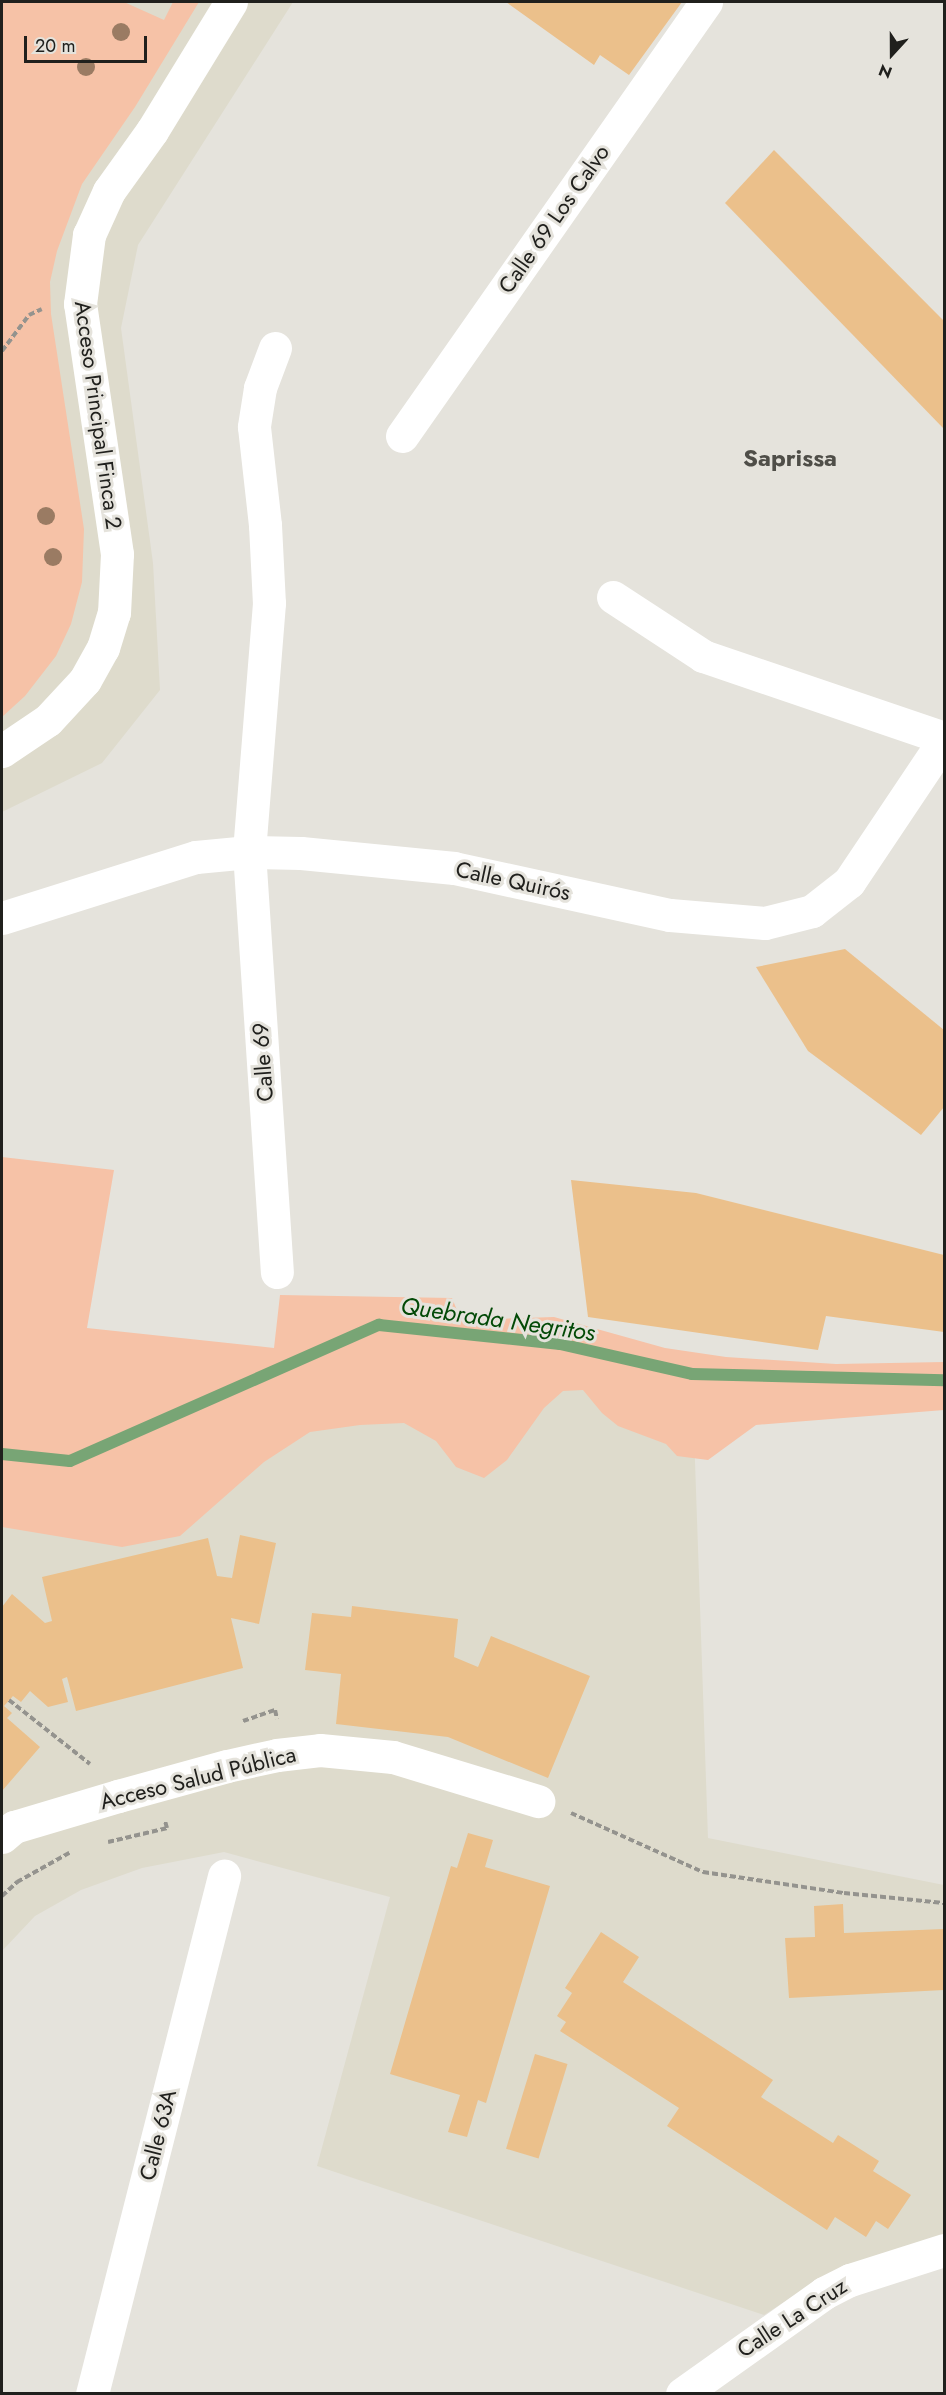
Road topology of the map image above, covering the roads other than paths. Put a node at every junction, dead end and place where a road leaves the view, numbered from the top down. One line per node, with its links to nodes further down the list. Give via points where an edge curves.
1 (231, 2): 7 (street, Acceso Principal Finca 2, via 109,191 89,235 80,304 117,554 114,613 103,648 85,680 48,720)
2 (705, 2): 4 (street, Calle 69 Los Calvo)
3 (275, 348): 8 (street, Calle 69, via 260,388 254,427 266,525 268,603)
4 (402, 436)
5 (613, 597): 6 (street, via 703,656)
6 (945, 739): 8 (street, Calle Quirós, via 849,882 812,911 765,923 670,915 454,868)
7 (2, 752)
8 (249, 852): 9 (street, Calle Quirós, via 196,857); 10 (street, Calle 69)
9 (2, 918)
10 (277, 1272)
11 (538, 1801): 12 (street, Acceso Salud Pública, via 393,1756 320,1750 227,1766 14,1827)
12 (2, 1837)
13 (224, 1876): 15 (street, Calle 63A)
14 (945, 2250): 16 (street, Calle La Cruz, via 850,2280 824,2293)
15 (92, 2394)
16 (682, 2394)

